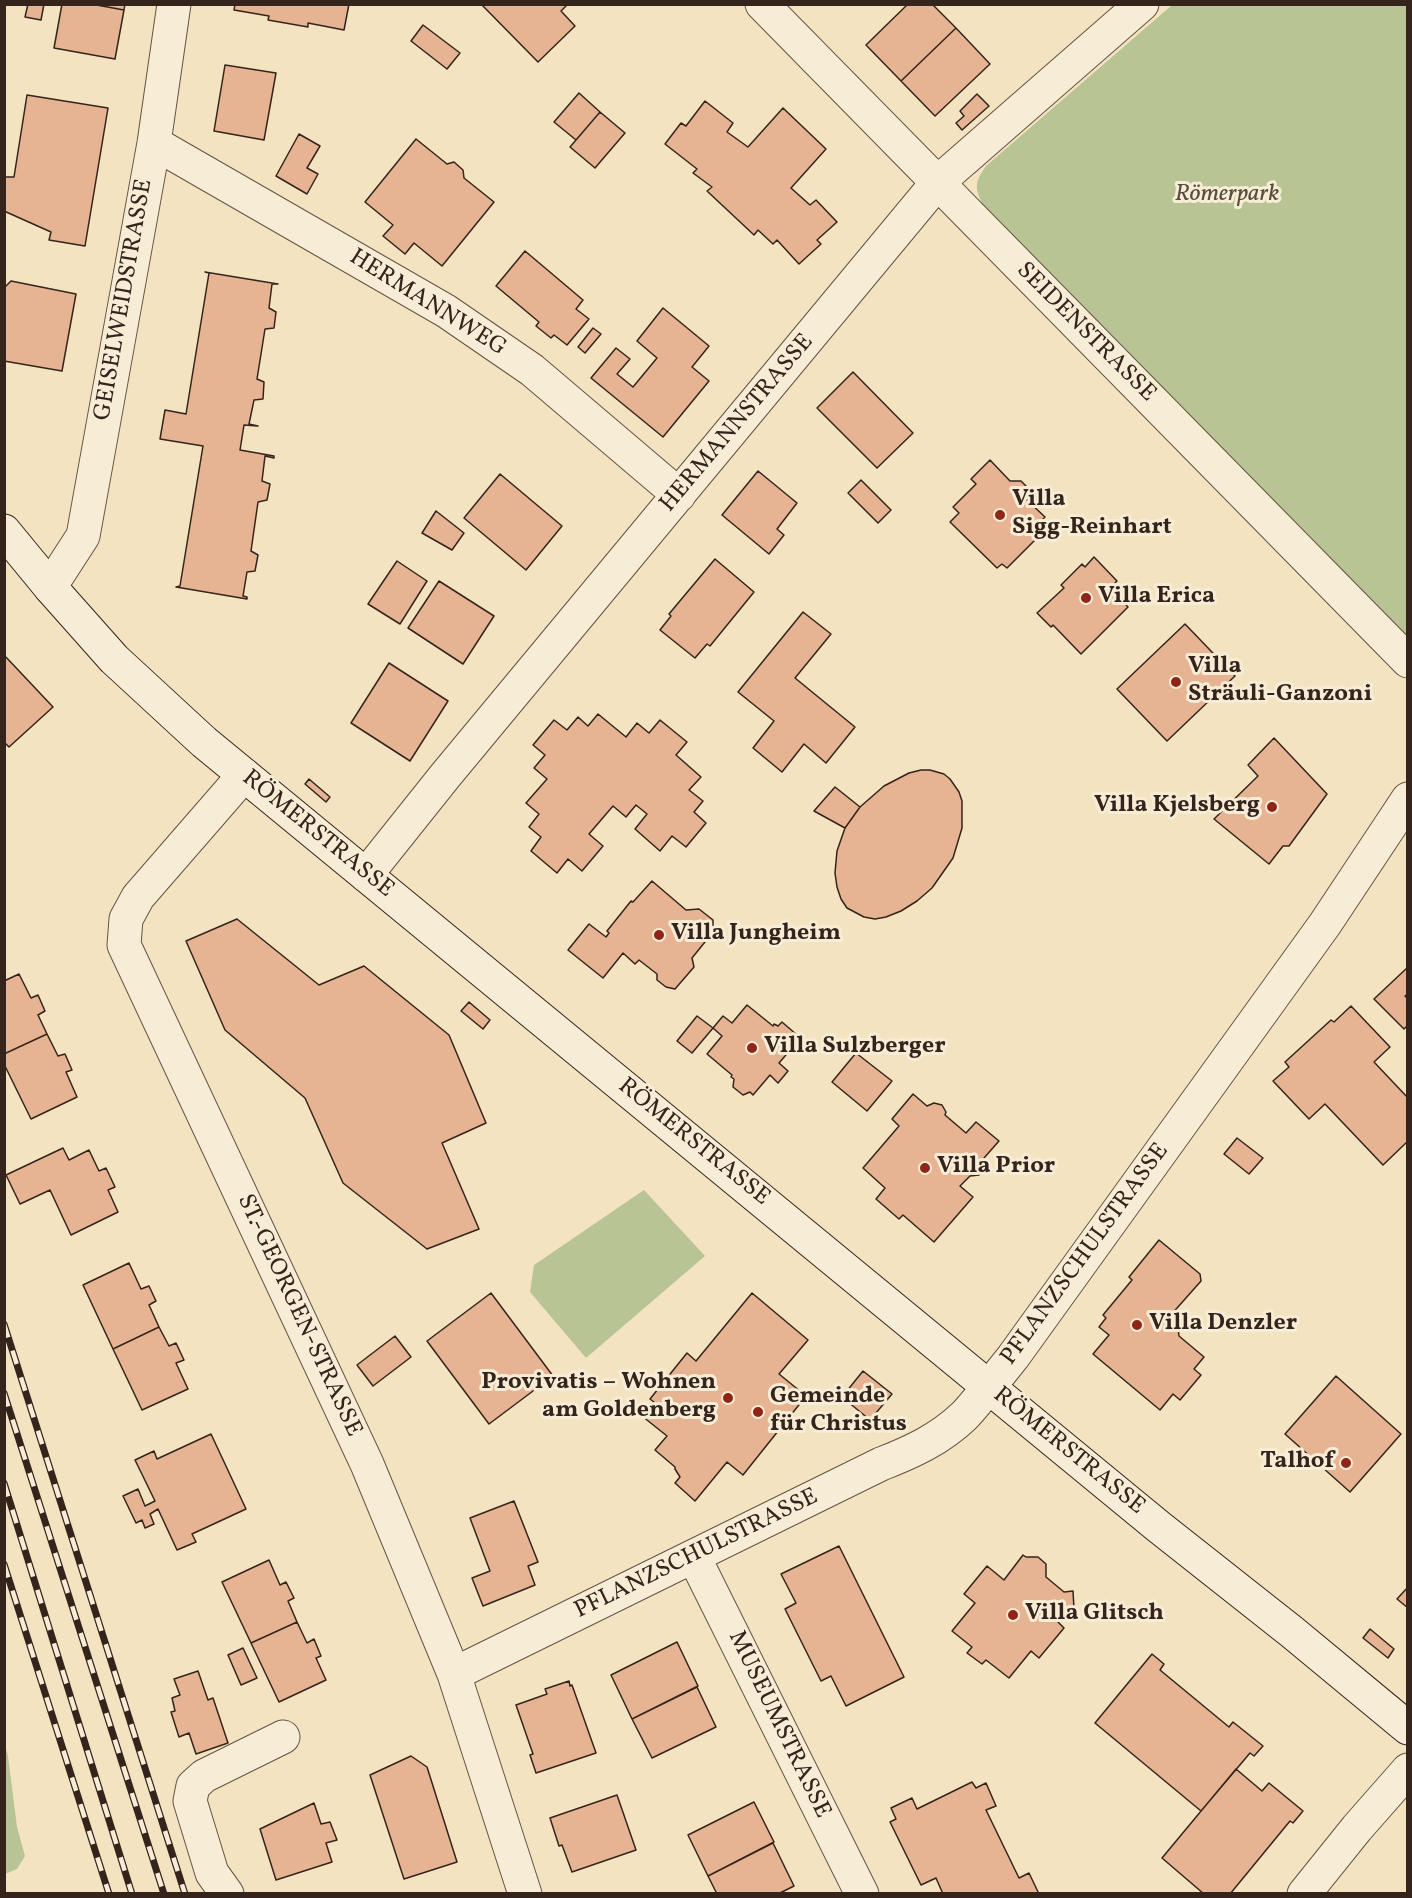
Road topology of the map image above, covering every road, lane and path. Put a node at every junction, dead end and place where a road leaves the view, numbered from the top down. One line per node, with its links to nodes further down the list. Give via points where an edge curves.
1 (174, 4): 4 (street, GEISELWEIDSTRASSE)
2 (762, 4): 5 (street, SEIDENSTRASSE)
3 (1142, 4): 5 (street, HERMANNSTRASSE)
4 (154, 143): 6 (street, HERMANNWEG, via 446,310 532,370); 8 (street, GEISELWEIDSTRASSE, via 83,536)
5 (937, 183): 6 (street, HERMANNSTRASSE); 9 (street, SEIDENSTRASSE)
6 (679, 495): 12 (street, HERMANNSTRASSE)
7 (4, 531): 8 (street, RÖMERSTRASSE)
8 (50, 587): 10 (street, RÖMERSTRASSE, via 114,659)
9 (1407, 661)
10 (244, 775): 12 (street, RÖMERSTRASSE); 15 (street, ST.-GEORGEN-STRASSE, via 138,897 126,919 124,945 361,1450)
11 (1407, 799): 13 (street, PFLANZSCHULSTRASSE, via 1325,924)
12 (366, 875): 13 (street, RÖMERSTRASSE)
13 (988, 1387): 14 (street, PFLANZSCHULSTRASSE, via 965,1415 928,1443); 16 (street, RÖMERSTRASSE)
14 (694, 1557): 15 (street, PFLANZSCHULSTRASSE); 21 (street, MUSEUMSTRASSE)
15 (454, 1674): 20 (street, ST.-GEORGEN-STRASSE)
16 (1407, 1728)
17 (283, 1737): 19 (street, via 204,1776 193,1786 190,1801 212,1873)
18 (1407, 1770): 22 (street)
19 (227, 1893)
20 (525, 1893)
21 (862, 1893)
22 (1304, 1893)

